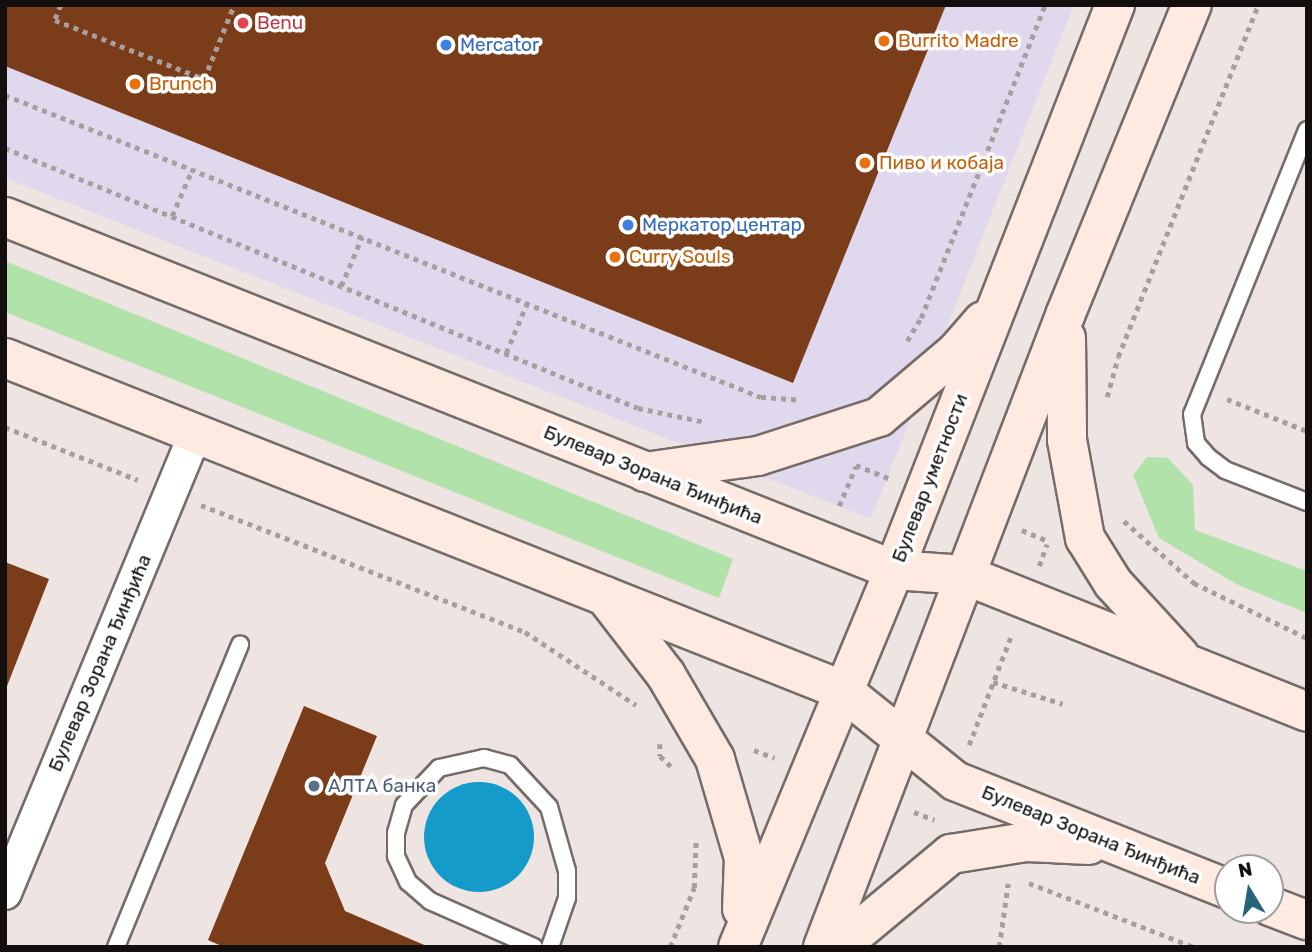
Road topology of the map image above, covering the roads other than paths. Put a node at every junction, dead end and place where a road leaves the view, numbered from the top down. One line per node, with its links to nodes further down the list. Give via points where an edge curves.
1 (1192, 5): 6 (street)
2 (1108, 10): 5 (street, Булевар уметности)
3 (1307, 130): 10 (lane, via 1200,388 1192,428 1208,457 1225,470)
4 (5, 217): 9 (street, Булевар Зорана Ђинђића)
5 (998, 303): 9 (street, via 956,352 879,416 758,456); 11 (street, Булевар уметности)
6 (1066, 313): 12 (street); 15 (street, via 1067,440 1084,538 1134,608)
7 (5, 358): 8 (street, Булевар Зорана Ђинђића)
8 (196, 433): 13 (street, Булевар Зорана Ђинђића); 21 (street, Булевар Зорана Ђинђића)
9 (645, 472): 11 (street, Булевар Зорана Ђинђића)
10 (1307, 502)
11 (894, 570): 12 (street, Булевар Зорана Ђинђића); 16 (street, Булевар уметности)
12 (965, 575): 15 (street, Булевар Зорана Ђинђића); 18 (street)
13 (605, 596): 16 (street, Булевар Зорана Ђинђића); 24 (street, via 666,676 715,759 744,858)
14 (240, 644): 25 (lane)
15 (1188, 664): 17 (street, Булевар Зорана Ђинђића)
16 (842, 690): 18 (street, Булевар Зорана Ђинђића); 24 (street, Булевар уметности)
17 (1307, 712)
18 (905, 737): 19 (street, Булевар Зорана Ђинђића, via 955,781); 28 (street)
19 (1130, 850): 20 (street, Булевар Зорана Ђинђића); 29 (street, via 1026,842 951,854)
20 (1214, 883)
21 (5, 893)
22 (1284, 911): 23 (street)
23 (1307, 920)
24 (739, 944)
25 (116, 947)
26 (534, 947): 27 (lane, via 430,901 408,883 396,856 396,833 404,806 439,768 484,758 510,765 549,807 567,871 567,898)
27 (550, 947)
28 (822, 947)
29 (839, 947)

